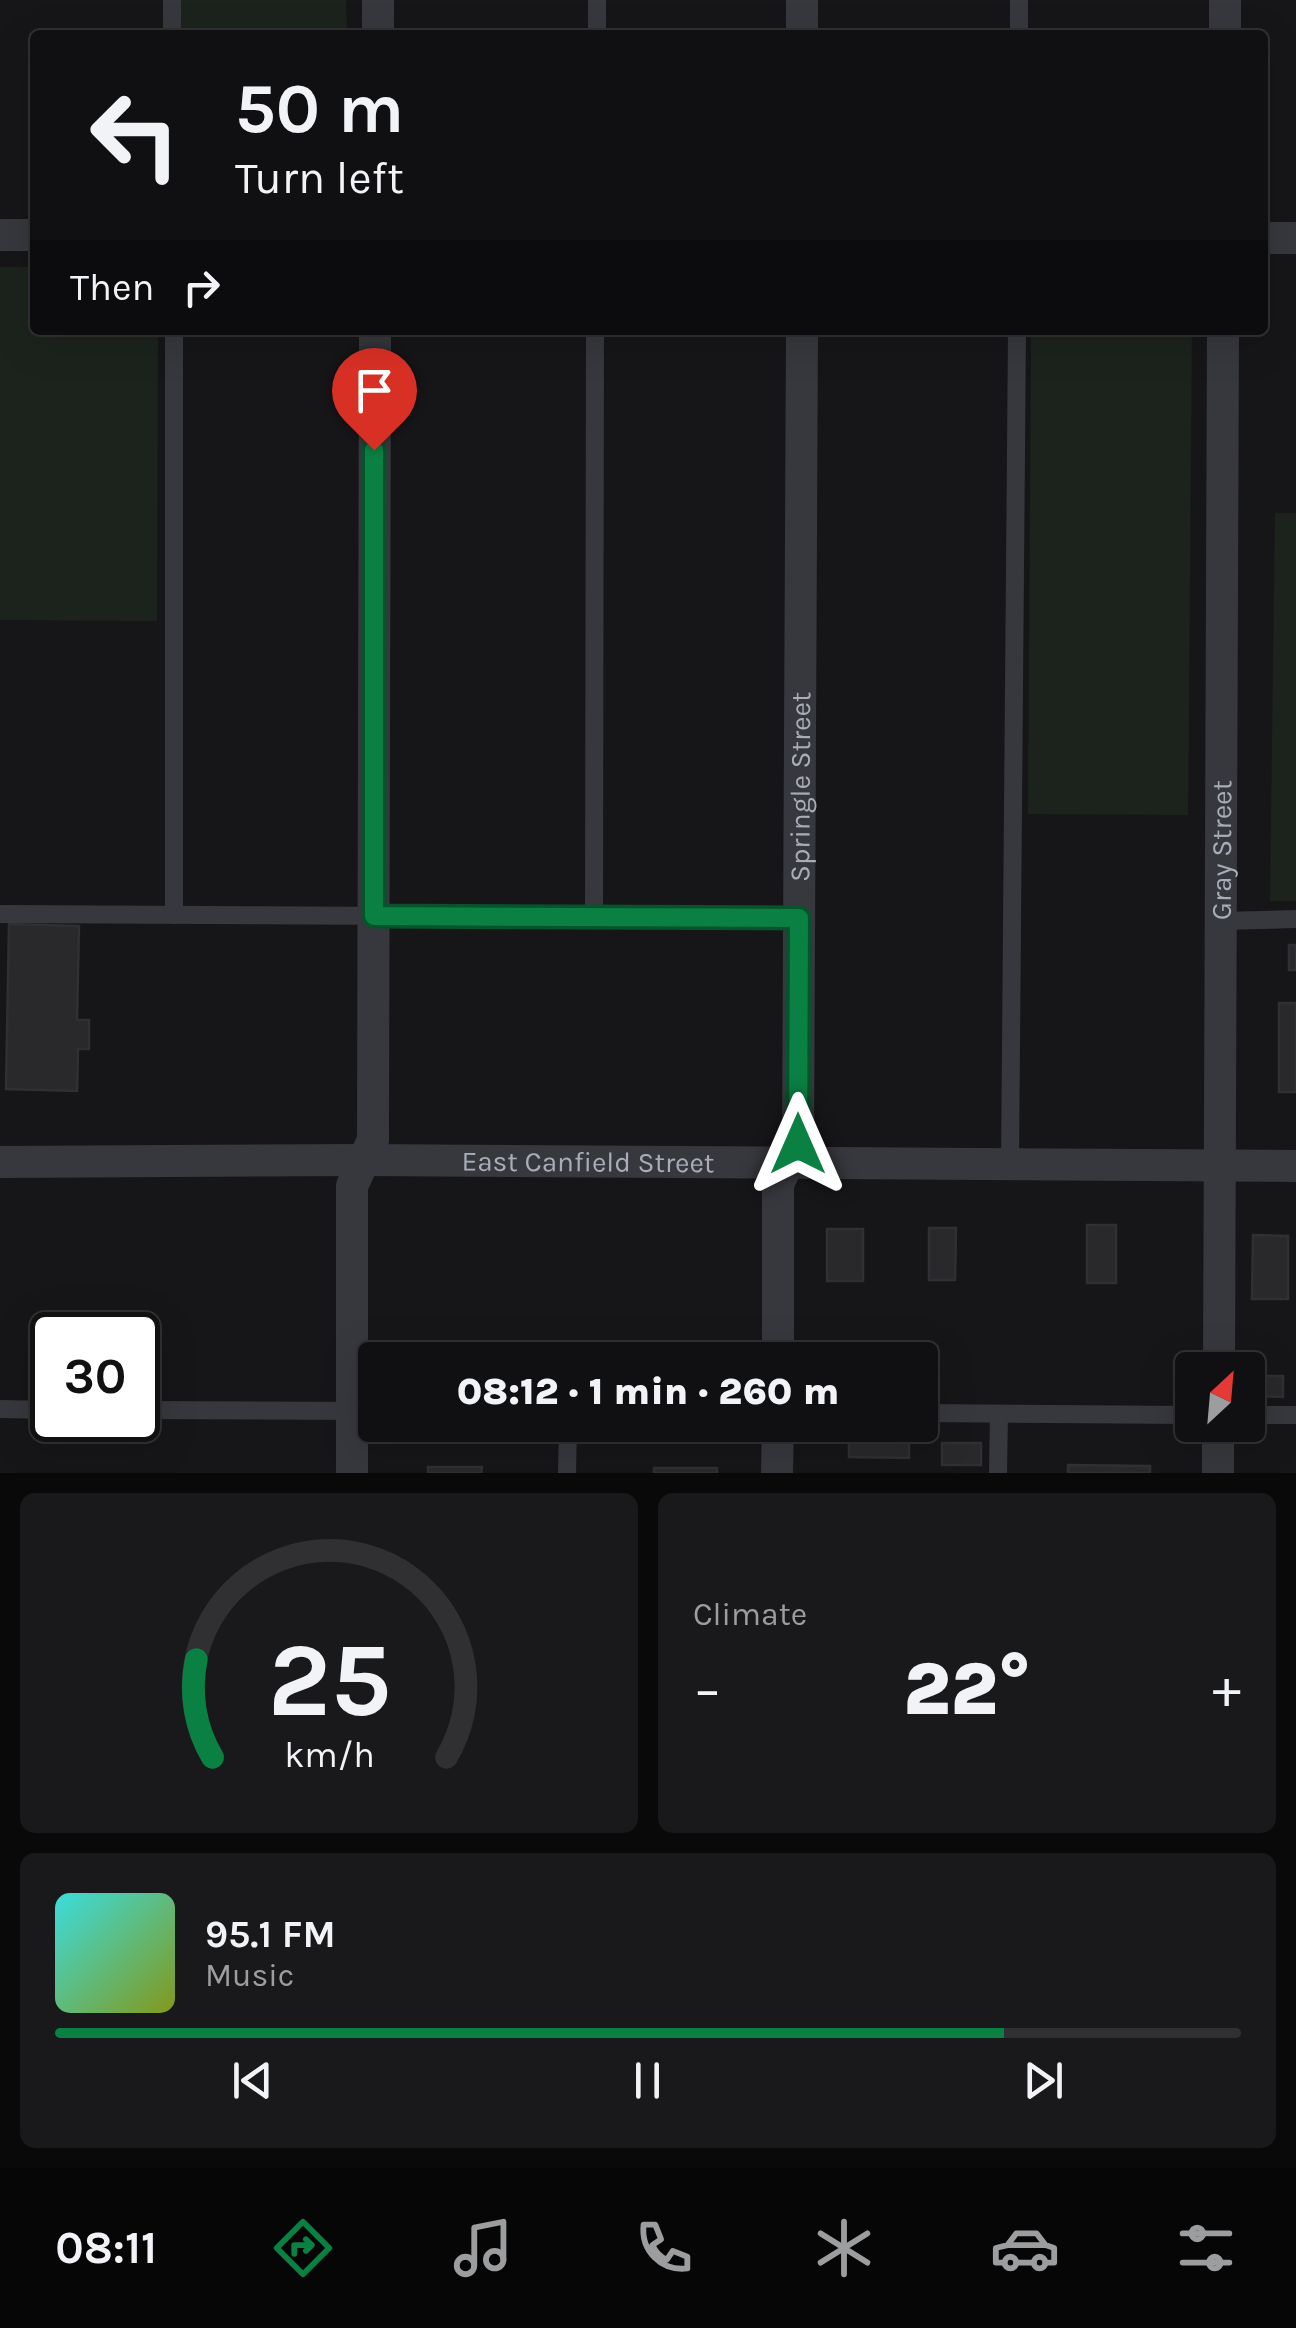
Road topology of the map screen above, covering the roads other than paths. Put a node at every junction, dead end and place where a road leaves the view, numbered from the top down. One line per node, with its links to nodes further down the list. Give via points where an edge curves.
1 (172, 0): 7 (lane)
2 (378, 0): 8 (street)
3 (597, 0): 9 (lane)
4 (802, 0): 10 (street)
5 (1019, 0): 11 (lane)
6 (1225, 0): 12 (street)
7 (172, 30)
8 (378, 30)
9 (596, 30)
10 (802, 30)
11 (1019, 30)
12 (1225, 30)
13 (0, 234): 14 (street)
14 (30, 235)
15 (1268, 238): 16 (street)
16 (1296, 238)
17 (174, 335): 24 (lane)
18 (375, 335): 25 (street)
19 (595, 335): 26 (lane)
20 (802, 335): 27 (street, Springle Street)
21 (1017, 335): 33 (lane)
22 (1224, 335): 29 (street, Gray Street)
23 (0, 914): 24 (lane)
24 (174, 915): 25 (lane)
25 (374, 916): 26 (lane); 30 (street, via 374,1140)
26 (594, 917): 27 (lane)
27 (799, 918): 32 (street, Springle Street, via 798,1144)
28 (1296, 920): 29 (lane)
29 (1221, 921): 34 (street, Gray Street)
30 (364, 1160): 31 (street, East Canfield Street); 32 (street, East Canfield Street); 36 (street, via 352,1186)
31 (0, 1162)
32 (788, 1164): 33 (street, East Canfield Street); 37 (street, Springle Street, via 778,1184)
33 (1010, 1165): 34 (street, East Canfield Street)
34 (1220, 1166): 35 (street, East Canfield Street); 38 (street, Gray Street)
35 (1296, 1166)
36 (360, 1342)
37 (778, 1342)
38 (1219, 1352)
39 (0, 1410): 40 (lane)
40 (30, 1410)
41 (160, 1410): 42 (lane)
42 (358, 1411)
43 (938, 1413): 44 (lane)
44 (999, 1414): 45 (lane); 55 (lane)
45 (1175, 1415)
46 (1265, 1415): 47 (lane)
47 (1296, 1415)
48 (358, 1439): 52 (street)
49 (568, 1442): 53 (lane)
50 (778, 1442): 54 (street)
51 (1218, 1442): 56 (street)
52 (352, 1473)
53 (567, 1473)
54 (778, 1473)
55 (998, 1473)
56 (1218, 1473)

